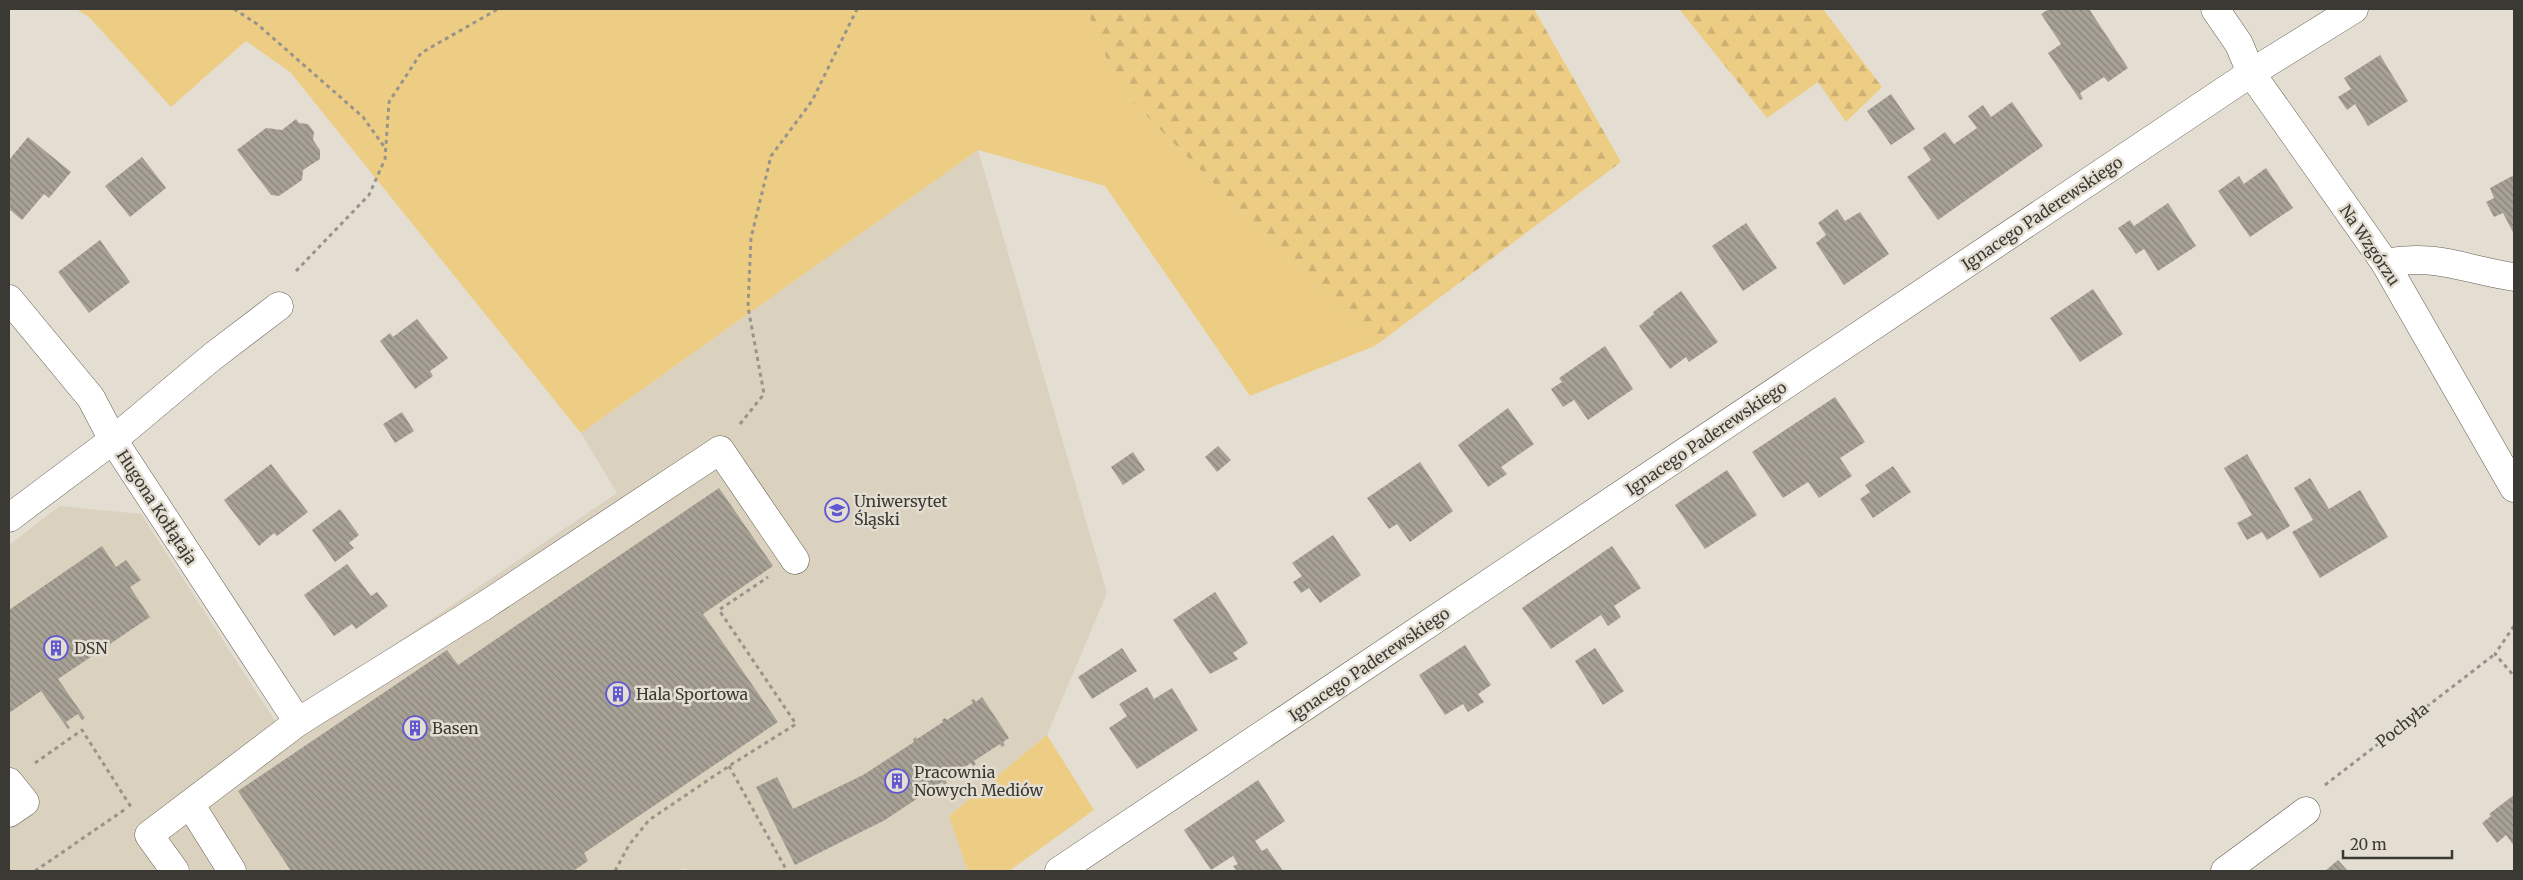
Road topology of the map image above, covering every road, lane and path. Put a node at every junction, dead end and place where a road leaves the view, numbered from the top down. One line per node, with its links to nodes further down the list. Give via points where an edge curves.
1 (234, 9): 7 (path, via 257,24 363,117)
2 (498, 9): 7 (path, via 421,53 389,102)
3 (857, 9): 14 (path, via 812,101 771,156 751,238 748,307 764,394)
4 (2215, 9): 6 (street, Na Wzgórzu, via 2239,44)
5 (2354, 9): 6 (street, Ignacego Paderewskiego)
6 (2251, 73): 8 (street, Na Wzgórzu); 30 (street, Ignacego Paderewskiego)
7 (386, 149): 9 (path, via 385,159 369,195)
8 (2385, 263): 10 (street, via 2406,259 2446,261); 15 (street, Na Wzgórzu)
9 (296, 271)
10 (2514, 277)
11 (9, 299): 13 (street, Hugona Kołłątaja, via 91,398)
12 (279, 306): 13 (street)
13 (113, 440): 16 (street); 22 (street, Hugona Kołłątaja)
14 (720, 450): 17 (street); 22 (street, via 484,606)
15 (2514, 488)
16 (9, 518)
17 (795, 560)
18 (750, 588): 24 (path, via 719,610 796,724)
19 (2514, 626): 20 (path)
20 (2495, 654): 21 (path); 26 (path, Pochyła)
21 (2514, 676)
22 (298, 722): 27 (street)
23 (33, 764): 29 (path, via 82,730)
24 (729, 766): 33 (path, via 649,820 629,845); 34 (path)
25 (9, 782): 28 (street, via 25,802)
26 (2312, 801): 36 (street)
27 (190, 804): 29 (street); 32 (street)
28 (9, 813)
29 (149, 835): 31 (street)
30 (1086, 864): 35 (street, Ignacego Paderewskiego)
31 (175, 871)
32 (232, 871)
33 (615, 871)
34 (787, 871)
35 (1059, 871)
36 (2225, 871)

